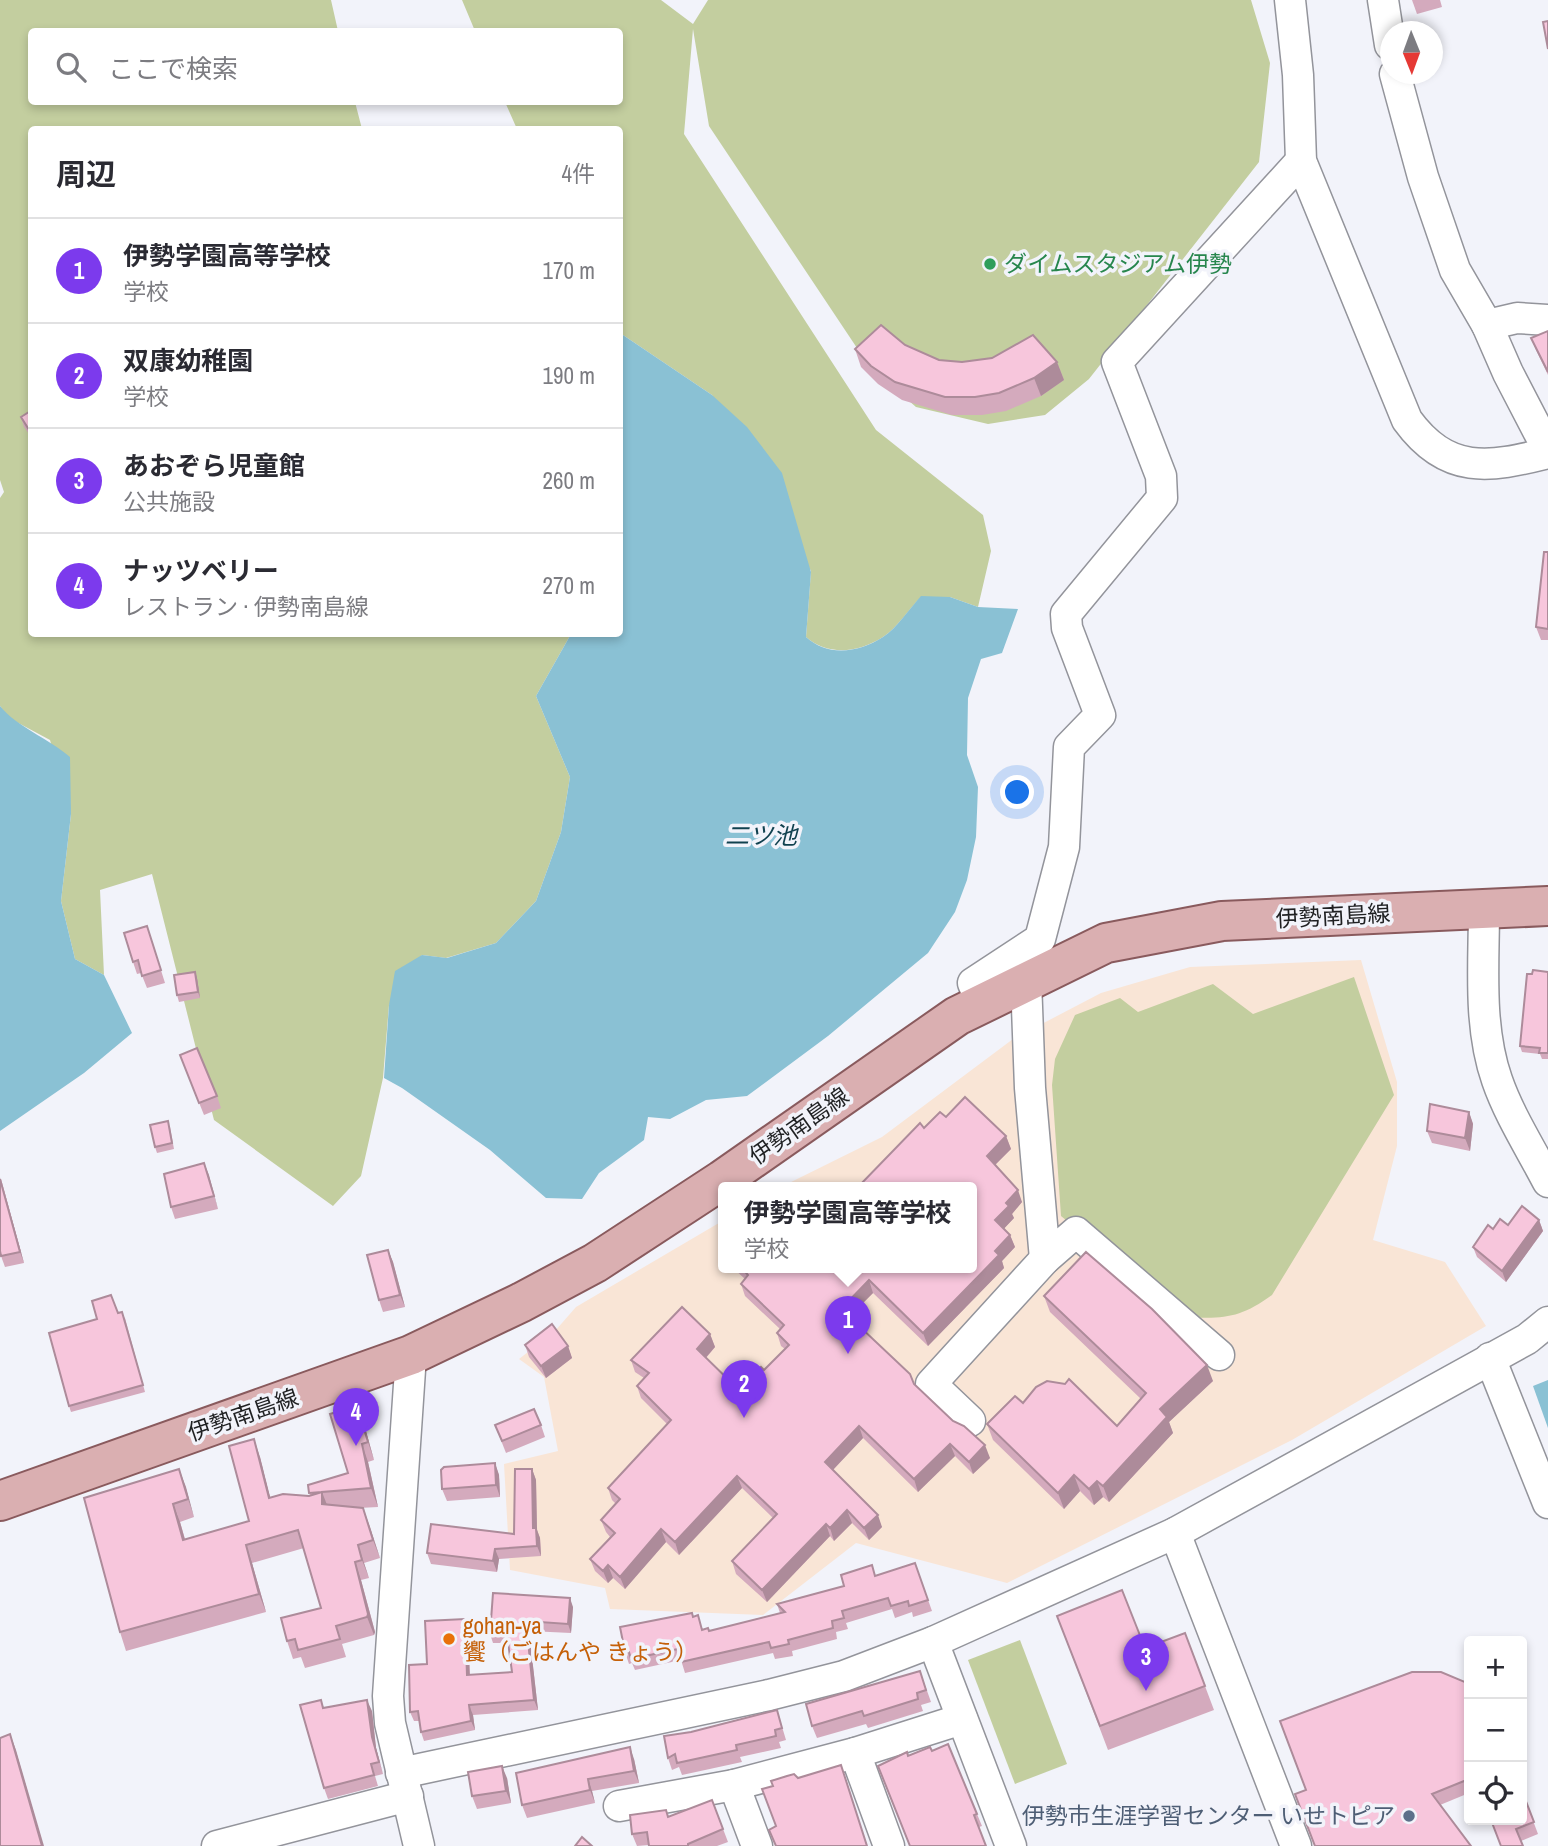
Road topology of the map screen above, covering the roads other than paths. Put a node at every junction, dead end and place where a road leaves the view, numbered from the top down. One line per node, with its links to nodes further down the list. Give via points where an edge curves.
1 (1290, 0): 5 (street)
2 (1383, 0): 3 (street)
3 (1387, 21)
4 (1398, 84): 7 (street, via 1455,270)
5 (1301, 161): 8 (street, via 1397,400 1420,438 1458,461 1481,466); 12 (street, via 1117,362 1161,476 1163,498 1066,614 1066,628 1100,715 1069,747 1063,847 1040,939 972,983)
6 (1548, 320): 7 (street, via 1517,318)
7 (1487, 325): 8 (street)
8 (1548, 452)
9 (1548, 906): 10 (main road, 伊勢南島線)
10 (1484, 908): 11 (main road, 伊勢南島線, via 1222,922 1105,943); 14 (street, via 1485,1024 1492,1063 1504,1098)
11 (1026, 980): 12 (main road, 伊勢南島線); 16 (street)
12 (981, 1003): 13 (main road, 伊勢南島線)
13 (719, 1182)
14 (1548, 1182)
15 (718, 1183): 18 (main road, 伊勢南島線, via 595,1263)
16 (1045, 1259): 19 (street, via 1076,1232); 21 (street, via 931,1384)
17 (1548, 1322): 20 (street)
18 (411, 1355): 22 (main road, 伊勢南島線); 28 (street, via 388,1696)
19 (1219, 1355)
20 (1490, 1358): 23 (street); 24 (street)
21 (970, 1421)
22 (0, 1501)
23 (1548, 1503)
24 (1175, 1533): 25 (street); 36 (street)
25 (933, 1642): 26 (street); 28 (street, via 844,1676)
26 (962, 1719): 27 (street); 35 (street)
27 (855, 1753): 29 (street); 34 (street)
28 (405, 1785): 31 (street); 32 (street)
29 (734, 1785): 30 (street); 33 (street)
30 (619, 1807)
31 (217, 1846)
32 (419, 1846)
33 (757, 1846)
34 (890, 1846)
35 (1011, 1846)
36 (1296, 1846)

